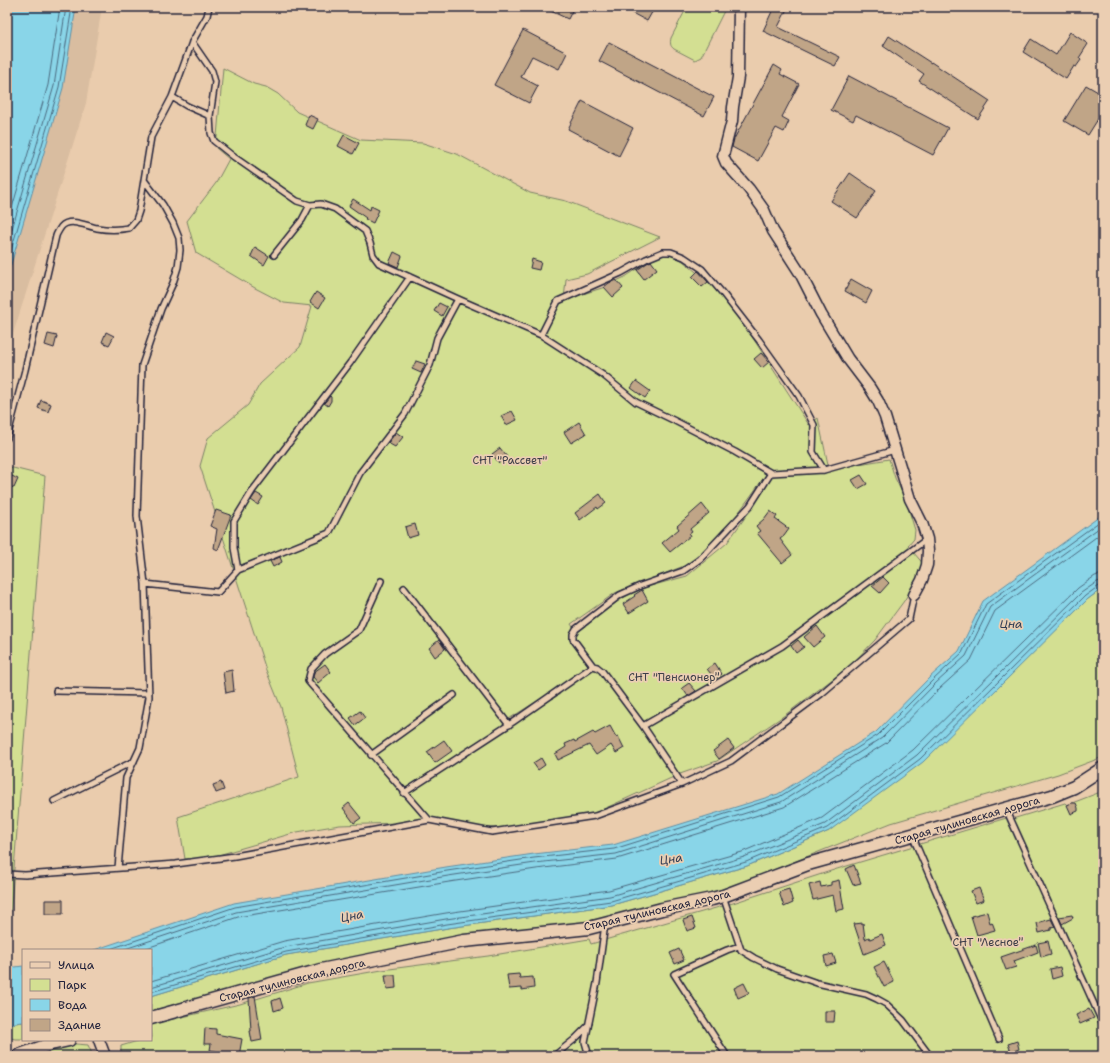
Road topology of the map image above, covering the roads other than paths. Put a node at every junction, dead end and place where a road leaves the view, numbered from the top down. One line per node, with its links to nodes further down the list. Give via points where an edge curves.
1 (209, 7): 3 (lane, via 207,16)
2 (739, 7): 13 (street, via 738,77 732,121 723,156 764,210 773,231 800,273 821,314 848,359 878,401)
3 (192, 42): 4 (lane); 5 (lane, via 212,71 215,82)
4 (172, 97): 5 (lane); 6 (lane, via 151,137)
5 (210, 116): 7 (lane, via 214,141 297,201)
6 (144, 180): 12 (lane, via 139,211 129,228 116,230 68,223 61,227 56,236); 19 (lane, via 174,223 180,250 178,268 160,309 142,365 137,516)
7 (310, 205): 8 (lane, via 302,220); 9 (lane, via 321,204 335,209 353,221 365,231 373,255 380,263)
8 (274, 254)
9 (410, 277): 10 (lane); 17 (lane, via 350,363 253,490 234,521 234,548)
10 (458, 299): 11 (lane); 17 (lane, via 437,338 430,365 405,414 360,473 329,533)
11 (541, 335): 14 (lane, via 558,301 663,252 684,257 702,269 724,295 760,340 799,396 814,425 814,452); 15 (lane, via 603,375 636,402 728,448)
12 (7, 438)
13 (895, 450): 14 (lane); 16 (street, via 910,499)
14 (824, 470): 15 (lane)
15 (771, 473): 22 (lane, via 750,506 700,559 683,571 620,595 576,629 572,634 573,639)
16 (927, 539): 21 (street, via 927,565); 27 (lane, via 782,646)
17 (238, 570): 19 (lane, via 218,592)
18 (381, 581): 28 (lane, via 359,630 325,654 311,669 308,680)
19 (146, 584): 24 (lane)
20 (404, 588): 26 (lane)
21 (914, 596): 31 (lane, via 909,619 821,694 731,761)
22 (593, 666): 26 (lane); 27 (lane, via 602,671)
23 (56, 691): 24 (lane)
24 (149, 694): 29 (lane, via 140,748)
25 (454, 695): 28 (lane)
26 (509, 725): 32 (lane)
27 (643, 726): 31 (lane)
28 (372, 755): 32 (lane)
29 (134, 760): 33 (lane); 37 (lane, via 126,778)
30 (1103, 768): 34 (street, Старая тулиновская дорога, via 1074,787 1052,796)
31 (682, 784): 35 (lane, via 595,816 492,832)
32 (404, 793): 35 (lane)
33 (54, 801)
34 (1006, 808): 36 (street, Старая тулиновская дорога); 43 (lane)
35 (428, 820): 37 (lane, via 235,856)
36 (912, 835): 39 (street, Старая тулиновская дорога, via 808,864); 45 (lane)
37 (118, 868): 38 (lane)
38 (7, 874)
39 (723, 896): 40 (street, Старая тулиновская дорога); 41 (lane)
40 (605, 924): 42 (street, Старая тулиновская дорога, via 589,928 464,941 328,969); 44 (lane)
41 (739, 946): 53 (lane, via 674,974); 54 (lane, via 754,958 777,969 817,983 866,994 886,1004 903,1020)
42 (152, 1018)
43 (1103, 1024)
44 (588, 1026): 51 (lane); 52 (lane, via 585,1042)
45 (999, 1039)
46 (65, 1041): 49 (street)
47 (99, 1041): 50 (street)
48 (7, 1053): 49 (lane)
49 (17, 1056)
50 (105, 1056)
51 (554, 1056)
52 (589, 1056)
53 (727, 1056)
54 (930, 1056)

